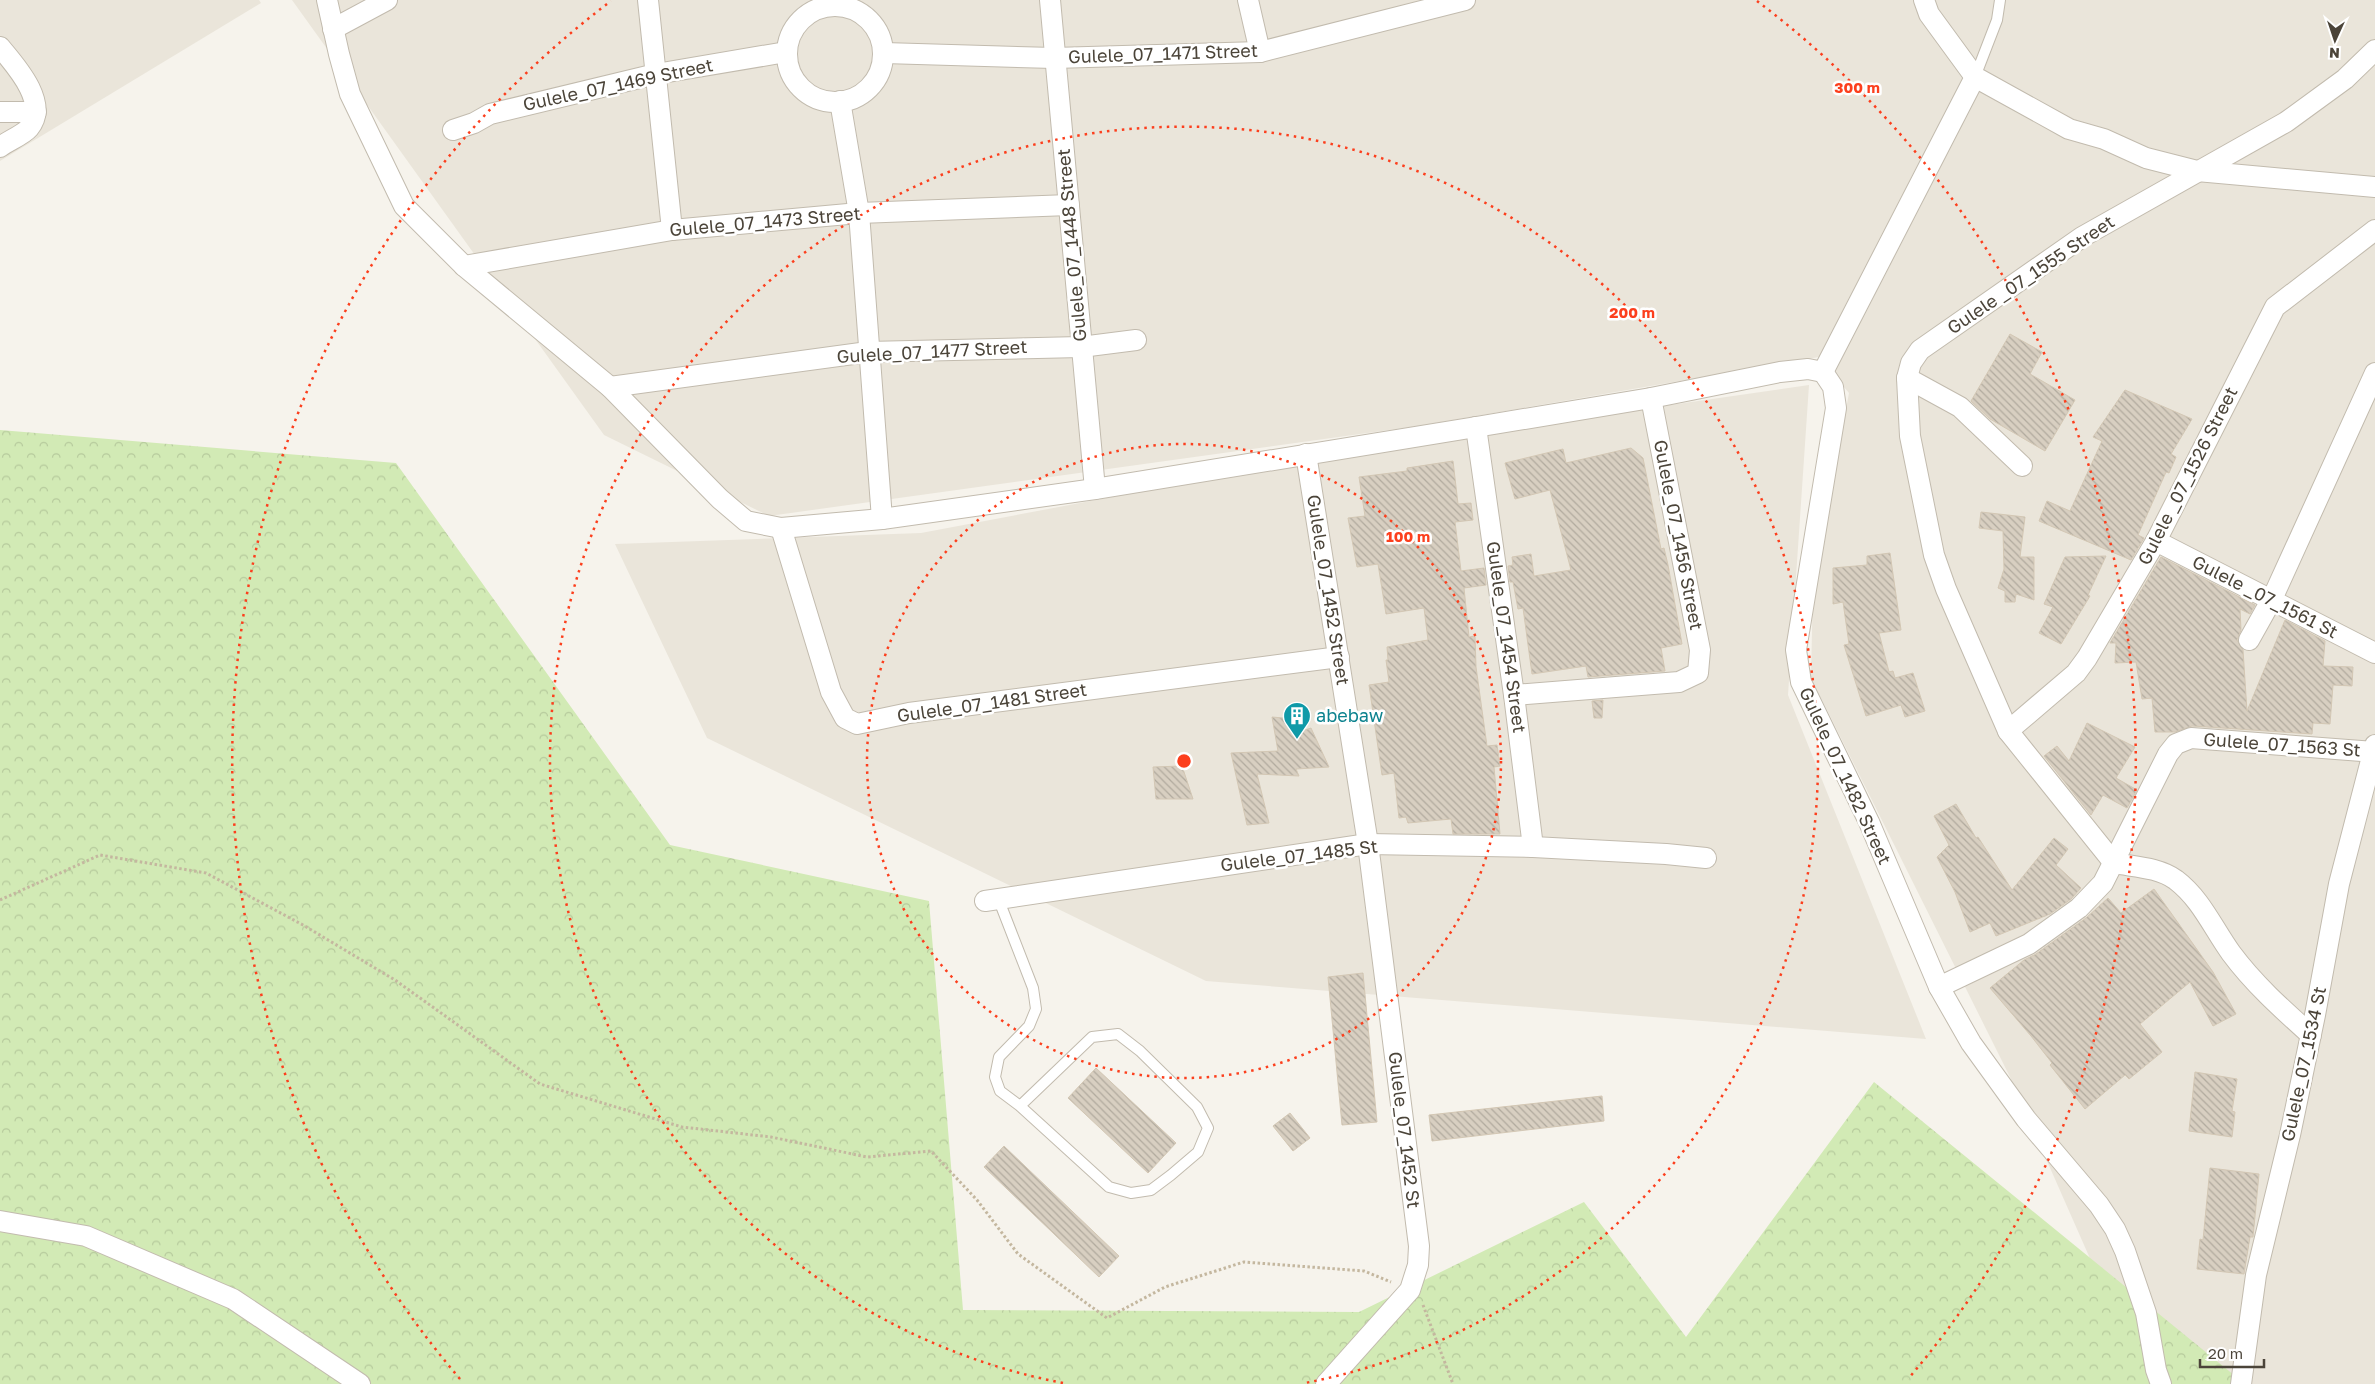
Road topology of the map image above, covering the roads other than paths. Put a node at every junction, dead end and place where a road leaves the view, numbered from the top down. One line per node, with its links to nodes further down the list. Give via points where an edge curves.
1 (327, 0): 11 (street)
2 (387, 0): 11 (street)
3 (648, 0): 18 (street)
4 (1050, 0): 17 (street, Gulele_07_1448 Street)
5 (1248, 0): 15 (street)
6 (1465, 0): 10 (street, Gulele_07_1471 Street)
7 (1924, 0): 19 (street, via 1929,14)
8 (2000, 0): 19 (lane, via 1997,20)
9 (827, 3): 14 (street, via 798,22); 16 (street, via 860,12 881,37)
10 (1415, 6): 15 (street, Gulele_07_1471 Street)
11 (333, 29): 31 (street, via 350,94 404,206)
12 (0, 47): 22 (street, via 25,78)
13 (2375, 50): 25 (street, Gulele _07_1555 Street, via 2345,79 2286,122)
14 (786, 52): 18 (street, Gulele_07_1469 Street); 20 (street, via 792,74 806,92 819,100)
15 (1260, 52): 17 (street, Gulele_07_1471 Street)
16 (884, 53): 17 (street, Gulele_07_1471 Street); 20 (street, via 882,68 864,93)
17 (1054, 58): 27 (street, Gulele_07_1448 Street)
18 (656, 74): 23 (street, Gulele_07_1469 Street, via 490,114); 29 (street)
19 (1975, 77): 25 (street, via 2069,129 2104,139 2146,158); 35 (street)
20 (840, 101): 28 (street)
21 (0, 112): 22 (street)
22 (36, 112): 24 (street, via 29,128)
23 (453, 130)
24 (0, 147)
25 (2197, 171): 26 (street); 37 (street, Gulele _07_1555 Street, via 2082,237 1948,329 1920,350 1911,363)
26 (2375, 187)
27 (1069, 205): 28 (street, Gulele_07_1473 Street); 33 (street, Gulele_07_1448 Street)
28 (859, 213): 29 (street, Gulele_07_1473 Street); 34 (street)
29 (672, 230): 31 (street, Gulele_07_1473 Street)
30 (2375, 230): 46 (street, Gulele _07_1526 Street, via 2275,307)
31 (464, 266): 38 (street)
32 (1136, 340): 33 (street, Gulele_07_1477 Street)
33 (1081, 347): 34 (street, Gulele_07_1477 Street); 43 (street, Gulele_07_1448 Street)
34 (868, 352): 38 (street, Gulele_07_1477 Street); 44 (street)
35 (1823, 372): 39 (street, via 1808,369 1780,372); 59 (street, Gulele_07_1482 Street, via 1833,387 1836,408 1796,650 1801,682 1869,822)
36 (2375, 373): 47 (street)
37 (1907, 378): 42 (street, via 1960,407); 52 (street, via 1910,436 1934,555)
38 (610, 387): 45 (street, via 720,499 746,520)
39 (1651, 398): 40 (street); 51 (street, Gulele_07_1456 Street, via 1700,650 1698,673 1678,682)
40 (1476, 427): 41 (street); 51 (street, Gulele_07_1454 Street)
41 (1306, 454): 43 (street); 50 (street, Gulele_07_1452 Street)
42 (2022, 466)
43 (1095, 489): 44 (street)
44 (882, 519): 45 (street)
45 (781, 528): 50 (street, Gulele_07_1481 Street, via 831,692 845,718 857,724 909,713)
46 (2156, 541): 47 (street, Gulele _07_1561 St); 52 (street, Gulele _07_1526 Street, via 2076,673)
47 (2272, 599): 48 (street); 49 (street, Gulele _07_1561 St)
48 (2249, 640)
49 (2375, 654)
50 (1339, 657): 54 (street, Gulele_07_1452 Street)
51 (1514, 695): 55 (street, Gulele_07_1454 Street)
52 (2008, 731): 57 (street)
53 (2374, 750): 57 (street, Gulele_07_1563 St, via 2191,738 2176,744); 60 (street, Gulele_07_1534 St, via 2339,884)
54 (1368, 844): 55 (street, Gulele_07_1485 St); 58 (street, Gulele_07_1485 St); 64 (street, Gulele_07_1452 St, via 1419,1246 1418,1266 1410,1290)
55 (1533, 847): 56 (street, Gulele_07_1485 St)
56 (1706, 858)
57 (2114, 863): 59 (street, via 2103,883 2079,908 2029,944); 60 (street, via 2150,868 2175,879 2198,902 2263,992)
58 (992, 899): 61 (lane, via 1033,988 1036,1009 1029,1026 999,1057 995,1077 1000,1092)
59 (1939, 987): 65 (street, Gulele_07_1482 Street, via 1971,1043 2026,1119 2099,1205 2115,1229 2146,1313)
60 (2311, 1035): 66 (street, Gulele_07_1534 St, via 2256,1275)
61 (1020, 1106): 61 (lane, via 1109,1187 1131,1193 1152,1190 1171,1175 1198,1152 1208,1128 1197,1107 1118,1034 1092,1036)
62 (0, 1222): 63 (street, via 86,1236 234,1299)
63 (360, 1384)
64 (1326, 1384)
65 (2161, 1384)
66 (2242, 1384)

